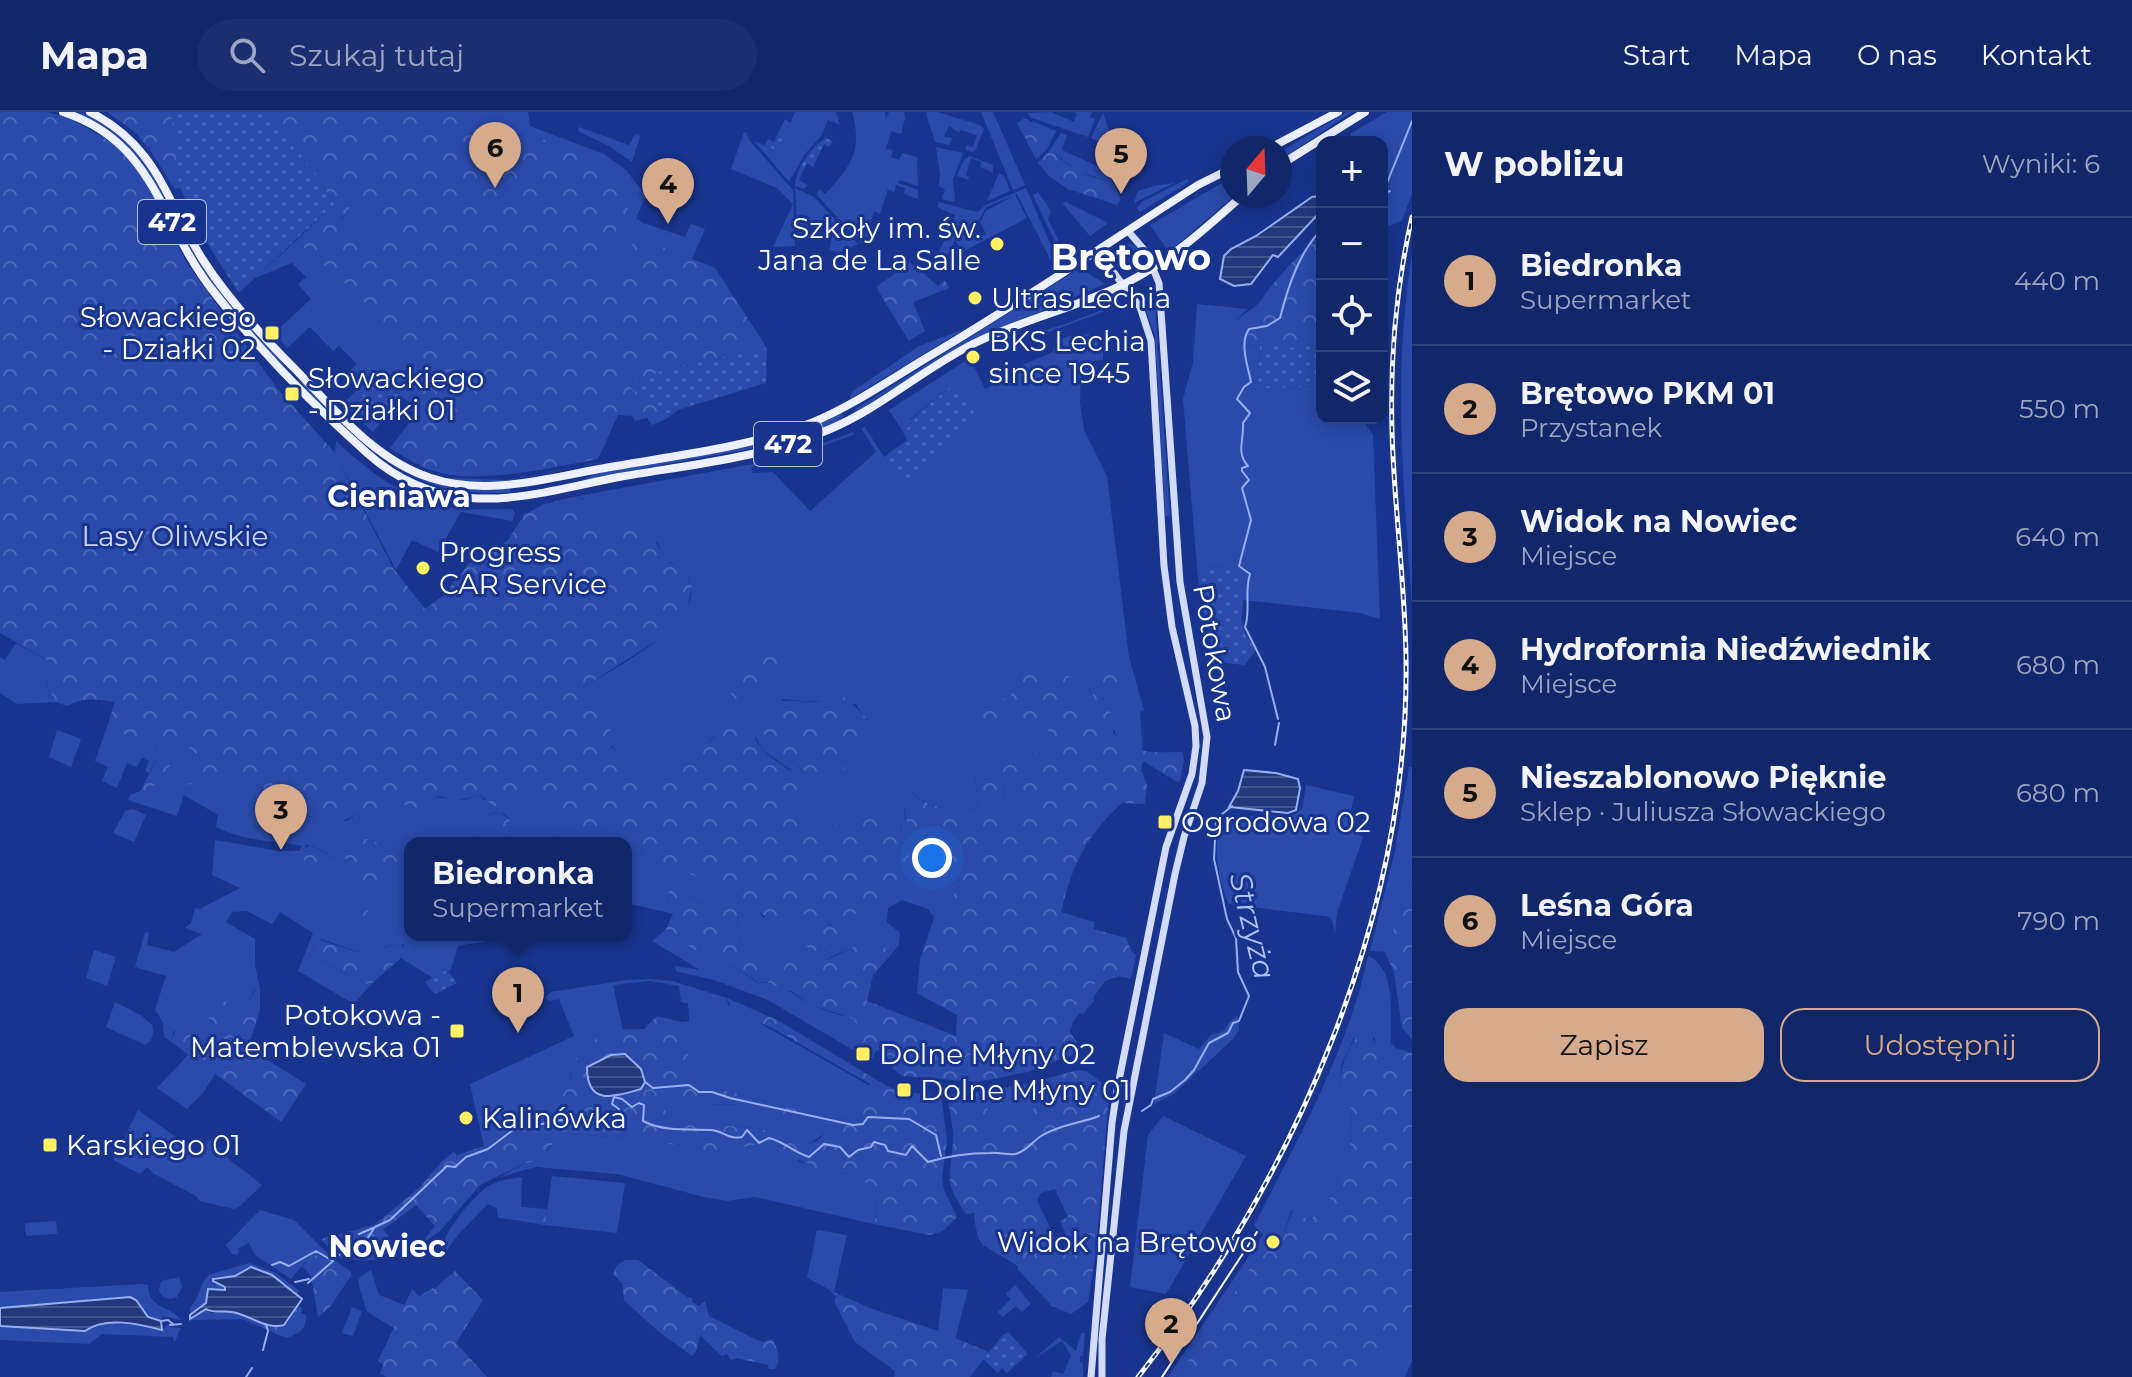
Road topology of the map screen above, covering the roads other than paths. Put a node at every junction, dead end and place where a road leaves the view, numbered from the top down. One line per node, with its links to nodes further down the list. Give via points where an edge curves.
1 (63, 112): 12 (main road, 472, via 115,139 138,162 206,281 268,355 333,420 395,474 458,497 521,495 801,440 852,419 977,342)
2 (90, 112): 10 (main road, 472, via 140,150 209,269 307,381 392,459 429,478 460,485 520,483 795,429 845,407)
3 (1338, 112): 5 (main road)
4 (1365, 112): 6 (main road)
5 (1292, 136)
6 (1292, 158)
7 (1220, 174): 9 (main road, 472)
8 (1228, 208): 11 (main road, 472)
9 (1128, 231): 10 (main road, 472); 11 (main road)
10 (1097, 251): 12 (main road, Potokowa)
11 (1154, 268): 12 (main road, 472); 14 (main road, Potokowa)
12 (1124, 284): 13 (main road, Potokowa, via 1140,307 1151,341)
13 (1161, 521): 14 (main road); 15 (main road, Potokowa, via 1172,627 1196,737)
14 (1175, 521): 16 (main road, Potokowa, via 1182,602 1206,726)
15 (1188, 789): 16 (main road); 17 (main road, Potokowa, via 1166,847)
16 (1200, 792): 18 (main road, Potokowa, via 1181,846)
17 (1141, 969): 18 (main road); 19 (main road, Potokowa, via 1112,1123)
18 (1155, 972): 20 (main road, Potokowa, via 1124,1131)
19 (1091, 1377)
20 (1102, 1377)

